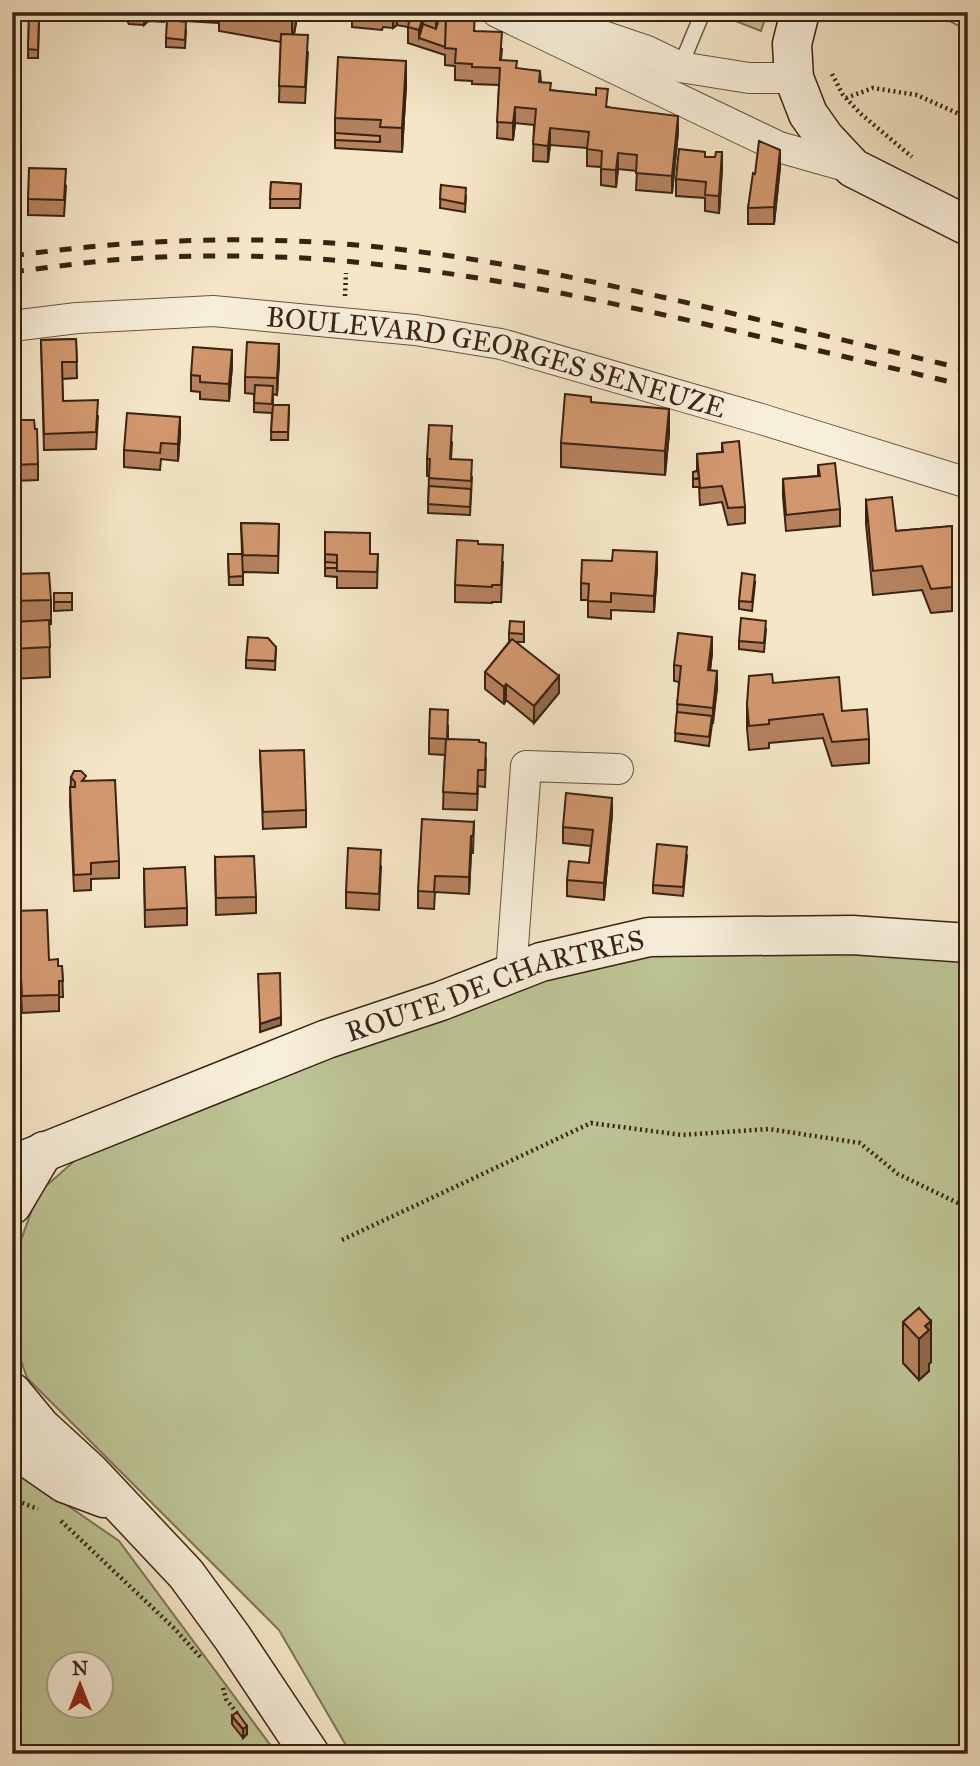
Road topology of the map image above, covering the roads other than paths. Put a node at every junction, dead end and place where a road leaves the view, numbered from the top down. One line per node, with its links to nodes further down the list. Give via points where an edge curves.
1 (703, 12): 6 (lane)
2 (800, 12): 7 (main road, via 792,44)
3 (949, 12): 5 (lane)
4 (499, 13): 6 (street, via 588,31); 8 (street, via 779,146)
5 (968, 22)
6 (680, 67): 7 (street, via 749,78)
7 (811, 72): 8 (main road, via 808,114)
8 (853, 168): 9 (main road)
9 (968, 226)
10 (12, 326): 11 (street, BOULEVARD GEORGES SENEUZE, via 213,311 415,330 501,344)
11 (968, 483)
12 (618, 769): 14 (street, via 526,766)
13 (968, 943): 14 (main road, ROUTE DE CHARTRES, via 852,935 649,937 541,962)
14 (511, 974): 15 (main road, ROUTE DE CHARTRES, via 327,1040)
15 (28, 1158): 16 (main road, ROUTE DE CHARTRES)
16 (12, 1205)
17 (12, 1392): 19 (main road, via 41,1427)
18 (12, 1447): 19 (main road, via 64,1483)
19 (122, 1505): 20 (main road, via 186,1574)
20 (310, 1754)

